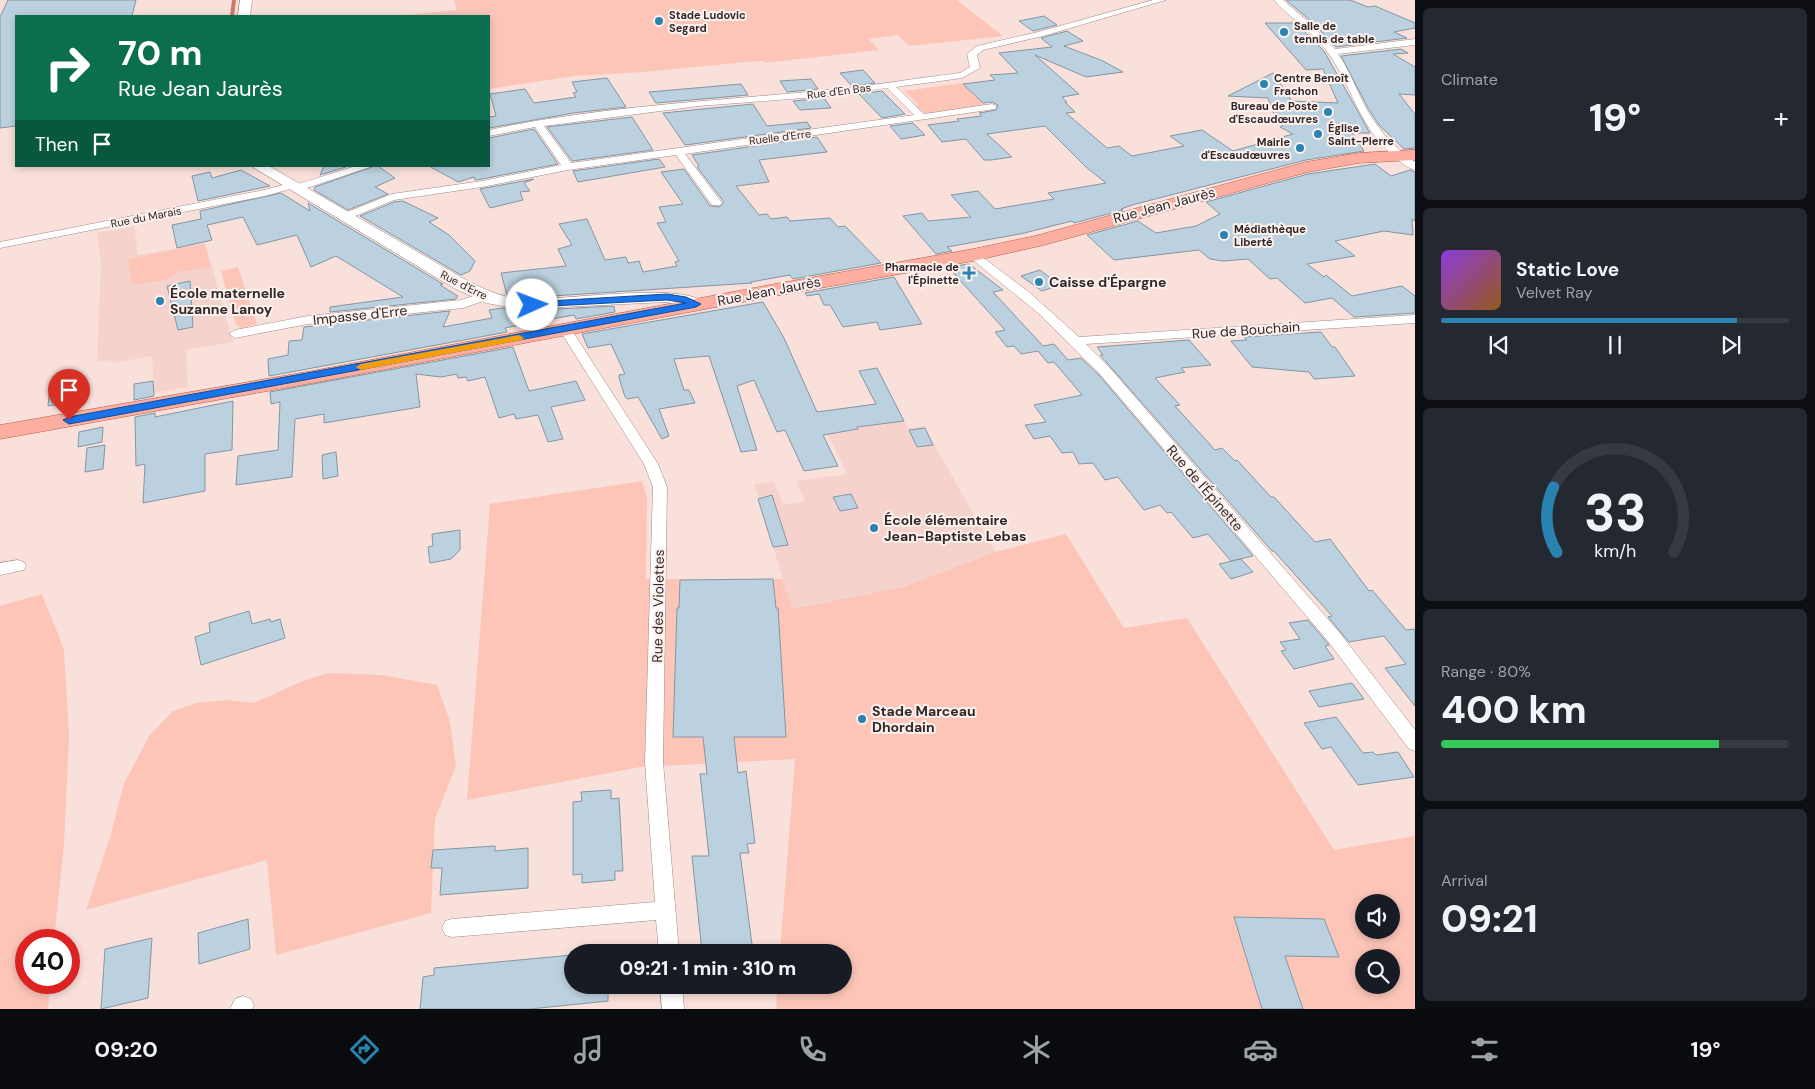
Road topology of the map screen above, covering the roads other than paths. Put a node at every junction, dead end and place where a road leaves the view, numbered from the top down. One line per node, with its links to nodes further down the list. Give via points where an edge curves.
1 (246, 0): 4 (street)
2 (1162, 0): 7 (street, Rue d'En Bas, via 980,48 972,54 976,68 966,74)
3 (1278, 0): 6 (street)
4 (244, 15)
5 (1415, 42): 6 (street)
6 (1332, 52): 13 (street, via 1368,120 1385,144)
7 (889, 85): 9 (street); 10 (street, Rue d'En Bas, via 709,102)
8 (992, 107): 9 (street, Ruelle d'Erre)
9 (922, 118): 12 (street, Ruelle d'Erre)
10 (538, 124): 11 (street, Rue d'En Bas); 16 (street)
11 (490, 133)
12 (678, 151): 16 (street, Ruelle d'Erre); 19 (street)
13 (1406, 155): 17 (street); 22 (main road, Rue Jean Jaurès, via 1360,158 1306,167 1038,241)
14 (260, 167): 18 (street, Rue d'Erre)
15 (364, 167): 18 (street)
16 (568, 167): 20 (street, Ruelle d'Erre, via 392,197)
17 (1415, 167)
18 (293, 187): 20 (street, Rue d'Erre); 21 (street, Rue du Marais)
19 (716, 203)
20 (344, 217): 23 (street, Rue d'Erre)
21 (0, 244)
22 (973, 255): 24 (main road, Rue Jean Jaurès); 28 (street, Rue de l'Épinette, via 1012,284)
23 (485, 296): 24 (street, Rue d'Erre, via 532,305 667,297); 27 (street, Impasse d'Erre, via 463,304 308,320)
24 (696, 304): 26 (main road, Rue Jean Jaurès)
25 (1415, 319): 28 (street, Rue de Bouchain)
26 (564, 329): 29 (main road, Rue Jean Jaurès); 33 (street, Rue des Violettes, via 641,447 657,479 660,494 654,762)
27 (235, 334)
28 (1076, 341): 32 (street, Rue de l'Épinette, via 1327,629)
29 (0, 432)
30 (18, 566): 31 (street)
31 (0, 569)
32 (1415, 744)
33 (665, 910): 34 (street); 35 (street, Rue des Violettes)
34 (452, 928)
35 (667, 944)
36 (672, 994): 37 (street)
37 (673, 1009)

